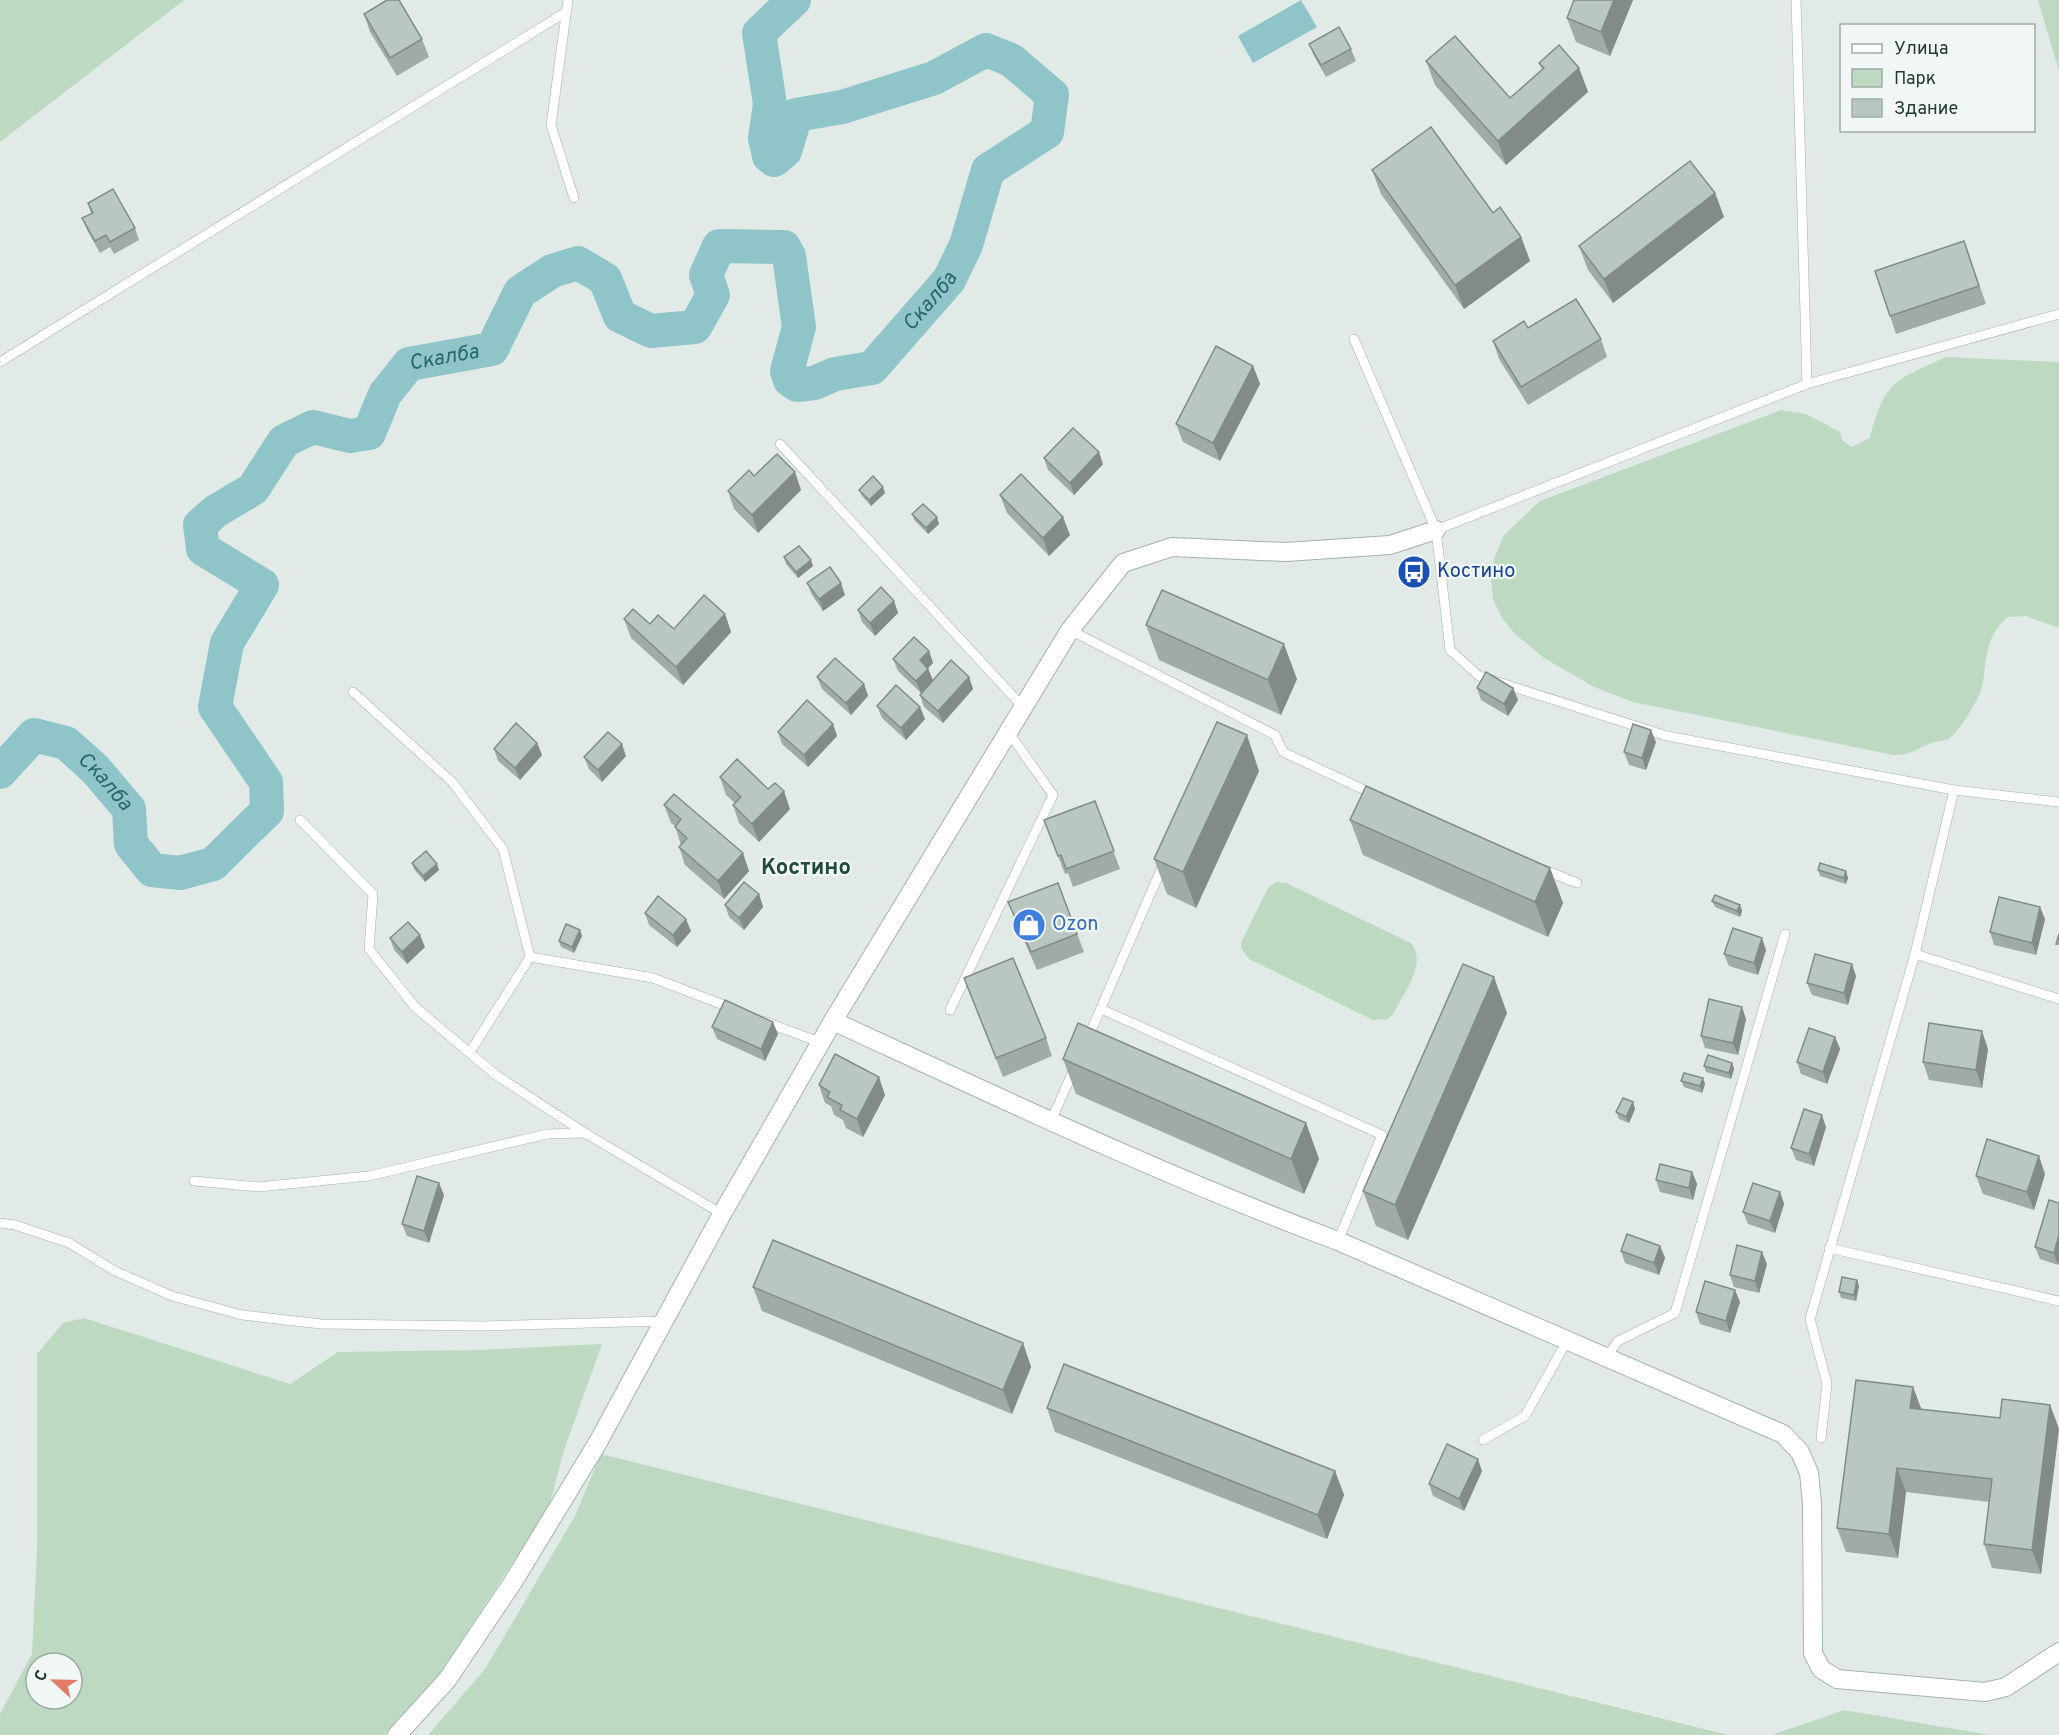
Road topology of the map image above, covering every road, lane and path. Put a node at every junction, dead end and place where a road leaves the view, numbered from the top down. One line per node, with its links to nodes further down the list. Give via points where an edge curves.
1 (568, 0): 3 (lane)
2 (1796, 0): 8 (lane)
3 (566, 12): 4 (lane, via 551,125); 7 (lane)
4 (574, 198)
5 (2059, 314): 8 (lane)
6 (1354, 339): 10 (lane)
7 (0, 362)
8 (1807, 384): 10 (lane)
9 (780, 444): 13 (lane)
10 (1436, 530): 11 (street, via 1390,545 1286,552 1172,547 1123,563); 15 (lane, via 1450,650 1479,676 1667,736)
11 (1070, 630): 13 (street); 16 (lane, via 1275,735 1283,752)
12 (353, 692): 24 (lane, via 452,782 503,849)
13 (1023, 707): 14 (street)
14 (1009, 733): 27 (lane, via 1053,795); 30 (street)
15 (1954, 790): 17 (lane); 23 (lane)
16 (1378, 797)
17 (2059, 802)
18 (300, 820): 33 (lane, via 374,894 369,949 415,1007)
19 (1166, 858): 26 (lane)
20 (1535, 866): 21 (lane)
21 (1577, 883)
22 (1785, 934): 45 (lane, via 1675,1312 1618,1341)
23 (1915, 954): 25 (lane); 41 (lane)
24 (530, 957): 28 (lane, via 653,978); 33 (lane)
25 (2059, 999)
26 (1101, 1009): 32 (lane); 40 (lane, via 1382,1135)
27 (950, 1010)
28 (742, 1012)
29 (753, 1017): 31 (lane)
30 (833, 1021): 31 (street); 35 (street)
31 (819, 1042): 38 (street)
32 (1083, 1050)
33 (470, 1052): 36 (lane, via 496,1075)
34 (1078, 1060): 35 (lane)
35 (1051, 1121): 40 (street)
36 (585, 1133): 37 (lane, via 547,1134 369,1176 258,1187); 38 (lane)
37 (194, 1181)
38 (722, 1214): 43 (street)
39 (0, 1223): 43 (lane, via 69,1243 116,1271 172,1296 242,1315 321,1324 482,1326)
40 (1338, 1241): 44 (street)
41 (1829, 1248): 42 (lane); 46 (lane, via 1810,1319 1827,1384)
42 (2059, 1300)
43 (664, 1321): 49 (street, via 597,1444 513,1582 447,1680)
44 (1567, 1341): 45 (street); 47 (lane, via 1524,1416)
45 (1606, 1358): 48 (street, via 1783,1434 1800,1452 1809,1473 1811,1635 1813,1653 1821,1669 1837,1679 1984,1692 2006,1687)
46 (1821, 1438)
47 (1483, 1440)
48 (2059, 1652)
49 (398, 1735)

